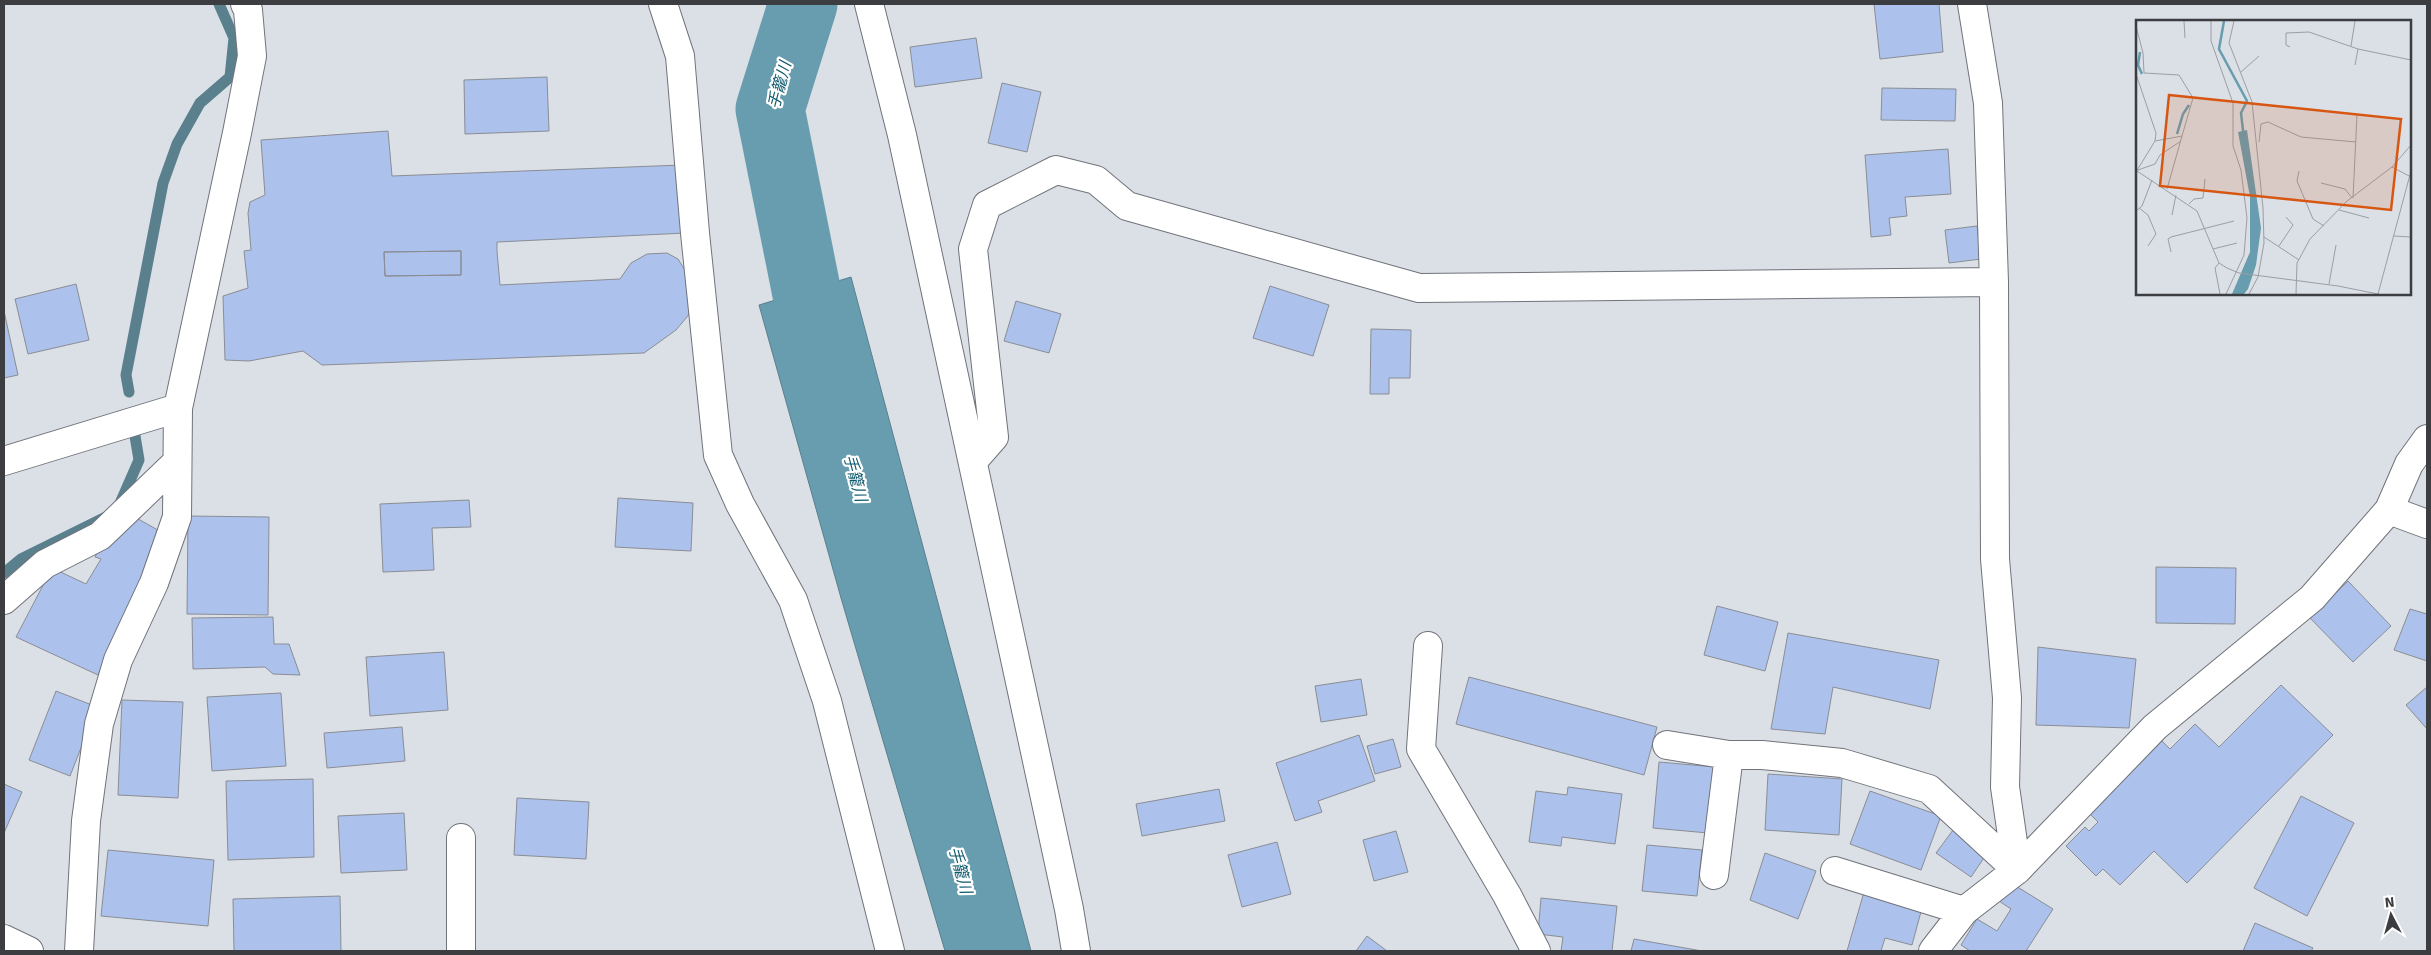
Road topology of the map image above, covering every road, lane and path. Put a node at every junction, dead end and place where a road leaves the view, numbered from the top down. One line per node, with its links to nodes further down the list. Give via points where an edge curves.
1 (245, 4): 6 (street, via 252,56)
2 (663, 4): 26 (street, via 680,56 694,233 718,455 740,504 793,600 827,701)
3 (869, 4): 9 (street, via 902,135)
4 (1972, 4): 5 (street, via 1988,103)
5 (1994, 282): 9 (street, via 1419,288 1127,206 1096,180 1056,170 987,205 973,249 994,437); 18 (street, via 1994,559 2007,698 2005,787)
6 (178, 408): 8 (street); 10 (street)
7 (2427, 439): 11 (street, via 2409,464)
8 (4, 461)
9 (973, 461): 27 (street)
10 (177, 462): 13 (street, via 100,536 45,564); 24 (street, via 177,517 154,583 118,660 99,724 86,821)
11 (2388, 510): 12 (street); 18 (street, via 2312,598 2155,727)
12 (2427, 524)
13 (4, 600)
14 (1428, 646): 28 (street, via 1421,749 1507,895)
15 (1667, 745): 16 (street)
16 (1729, 755): 18 (street, via 1842,763 1928,789); 20 (street)
17 (461, 838): 25 (street)
18 (2017, 870): 21 (street)
19 (1836, 871): 21 (street)
20 (1714, 875)
21 (1964, 911): 29 (street)
22 (4, 939): 23 (street)
23 (29, 951)
24 (79, 951)
25 (461, 951)
26 (890, 951)
27 (1076, 951)
28 (1536, 951)
29 (1933, 951)

